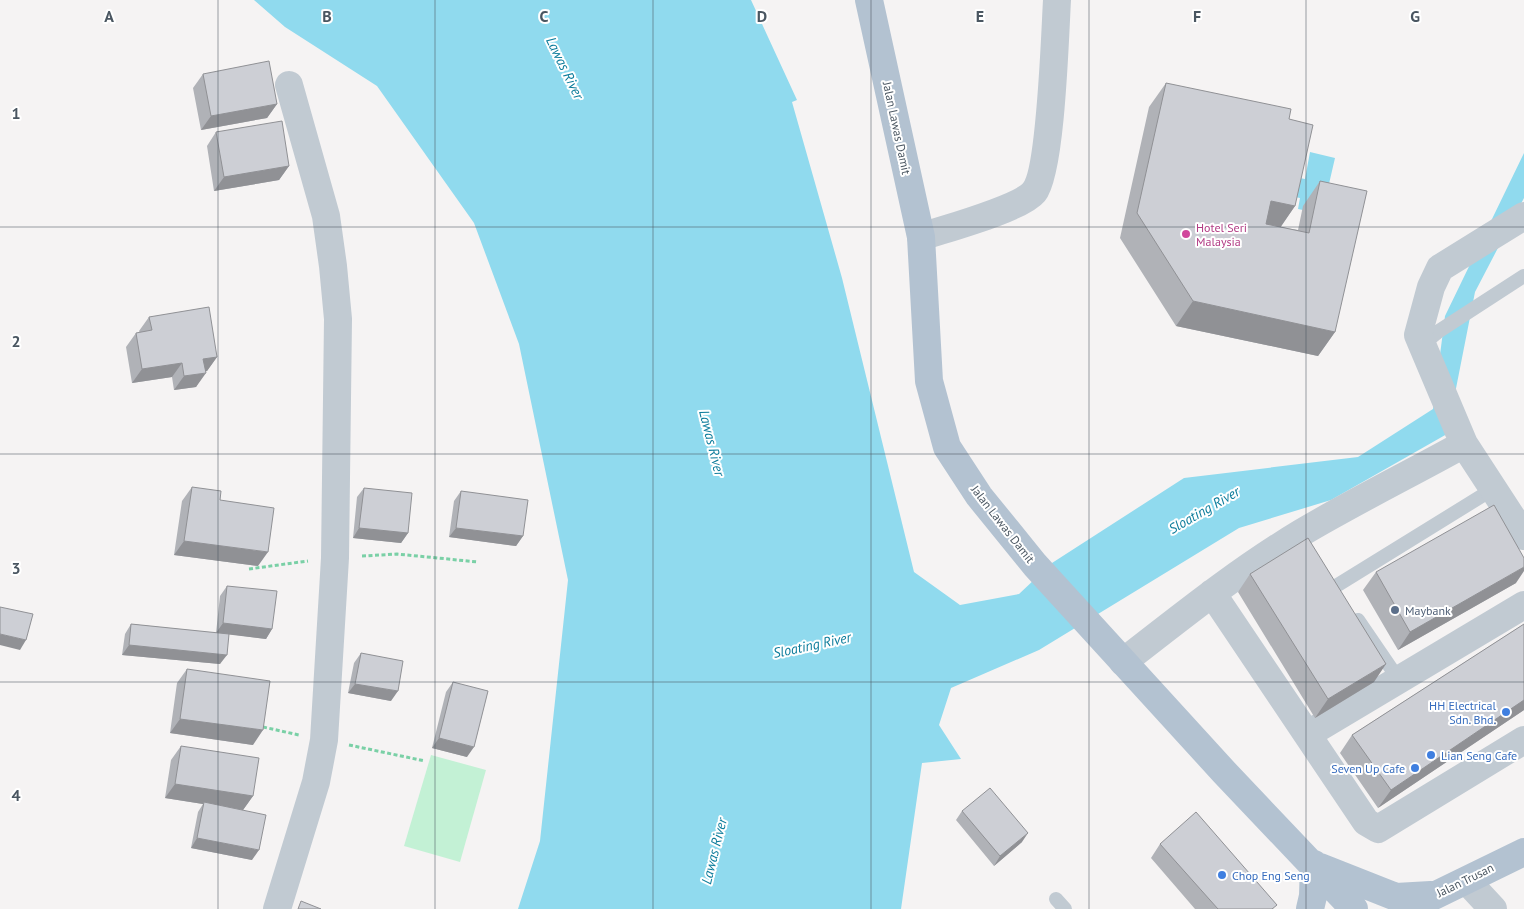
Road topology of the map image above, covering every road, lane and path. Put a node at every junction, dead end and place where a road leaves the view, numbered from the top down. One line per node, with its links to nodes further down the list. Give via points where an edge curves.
1 (869, 0): 5 (main road, Jalan Lawas Damit)
2 (1057, 0): 5 (street, via 1045,166 1034,193 1009,208)
3 (289, 85): 11 (street, via 326,216 334,275 338,319)
4 (1524, 216): 7 (street, via 1440,268 1418,335)
5 (921, 237): 18 (main road, Jalan Lawas Damit, via 929,381 947,447 978,496 1035,565)
6 (1524, 276): 7 (lane, via 1460,317)
7 (1423, 346): 8 (street)
8 (1464, 443): 9 (street); 15 (street, via 1416,468 1305,541)
9 (1493, 489): 10 (street); 14 (lane, via 1338,590)
10 (1524, 536)
11 (335, 558): 12 (path, via 397,554); 13 (path); 26 (street, via 324,740 316,782)
12 (478, 562)
13 (249, 569)
14 (1325, 571)
15 (1212, 593): 18 (street); 20 (street)
16 (1524, 605): 19 (street)
17 (1351, 610): 19 (lane)
18 (1124, 662): 23 (main road, Jalan Lawas Damit, via 1224,772)
19 (1399, 680): 20 (street)
20 (1308, 734): 21 (street, via 1366,822 1378,829)
21 (1524, 740)
22 (1524, 852): 24 (main road, Jalan Trusan)
23 (1314, 864): 25 (main road, via 1396,896); 27 (main road); 28 (main road, Jalan Lawas Damit)
24 (1467, 881): 25 (main road, Jalan Trusan); 30 (street)
25 (1436, 894): 29 (main road, Jalan Trusan)
26 (277, 909)
27 (1310, 909)
28 (1354, 909)
29 (1407, 909)
30 (1493, 909)

